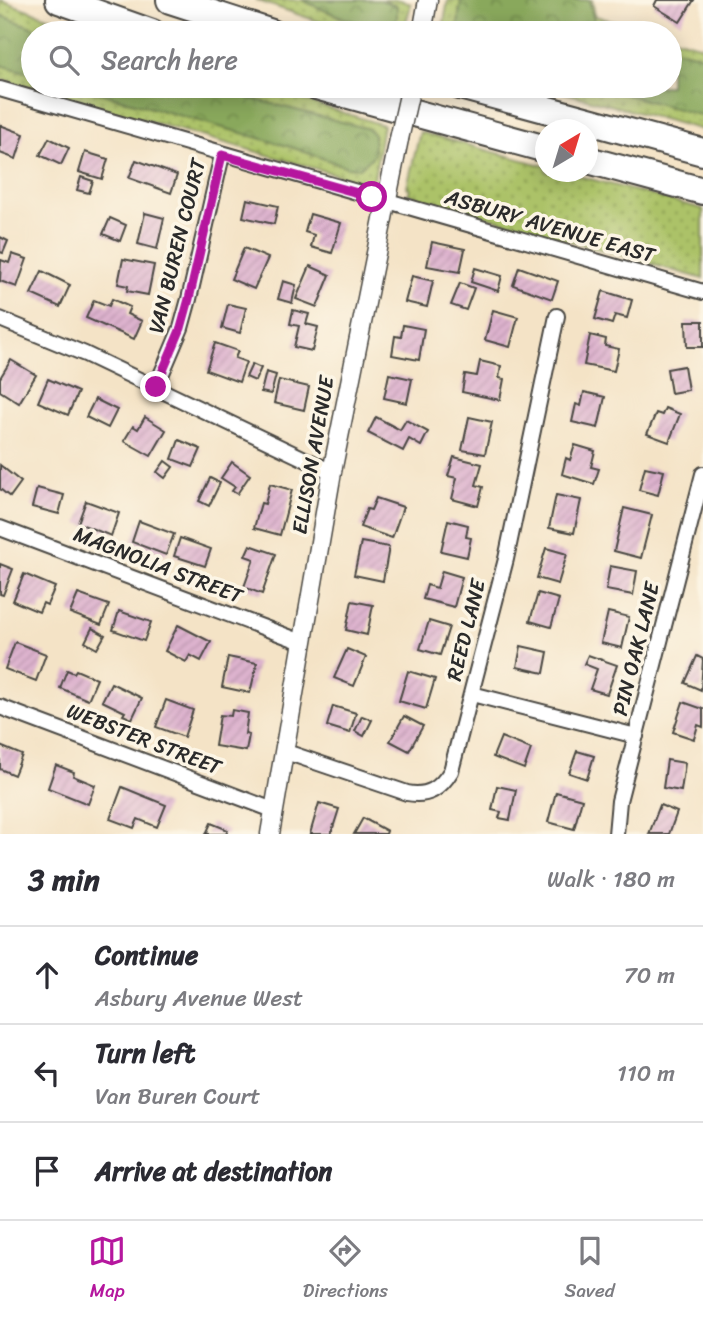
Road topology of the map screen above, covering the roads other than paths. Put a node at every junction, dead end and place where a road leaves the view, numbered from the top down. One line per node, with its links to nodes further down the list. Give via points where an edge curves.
1 (59, 0): 4 (highway)
2 (170, 0): 5 (highway)
3 (428, 0): 6 (street)
4 (118, 21)
5 (235, 21)
6 (424, 21)
7 (0, 89): 8 (street, ASBURY AVENUE EAST)
8 (21, 95)
9 (30, 98): 15 (street, ASBURY AVENUE EAST)
10 (360, 98): 13 (highway)
11 (408, 98): 18 (street, ELLISON AVENUE, bridge)
12 (504, 98): 14 (highway)
13 (535, 146)
14 (703, 152)
15 (222, 155): 18 (street, ASBURY AVENUE EAST); 22 (street, VAN BUREN COURT, via 184,318)
16 (598, 163): 17 (highway)
17 (703, 191)
18 (386, 201): 19 (street, ASBURY AVENUE EAST); 23 (street, ELLISON AVENUE)
19 (703, 292)
20 (556, 316): 27 (street, REED LANE, via 506,559)
21 (0, 319): 22 (street)
22 (156, 387): 23 (street)
23 (332, 472): 26 (street, ELLISON AVENUE)
24 (703, 474): 29 (street, PIN OAK LANE)
25 (0, 528): 26 (street, MAGNOLIA STREET)
26 (302, 642): 30 (street, ELLISON AVENUE)
27 (472, 694): 29 (street); 30 (street, REED LANE, via 451,771 443,784 428,794 407,793)
28 (0, 707): 31 (street, WEBSTER STREET)
29 (636, 736): 33 (street, PIN OAK LANE, via 619,801)
30 (283, 751): 31 (street, ELLISON AVENUE)
31 (273, 810): 32 (street, ELLISON AVENUE)
32 (270, 834)
33 (616, 834)

